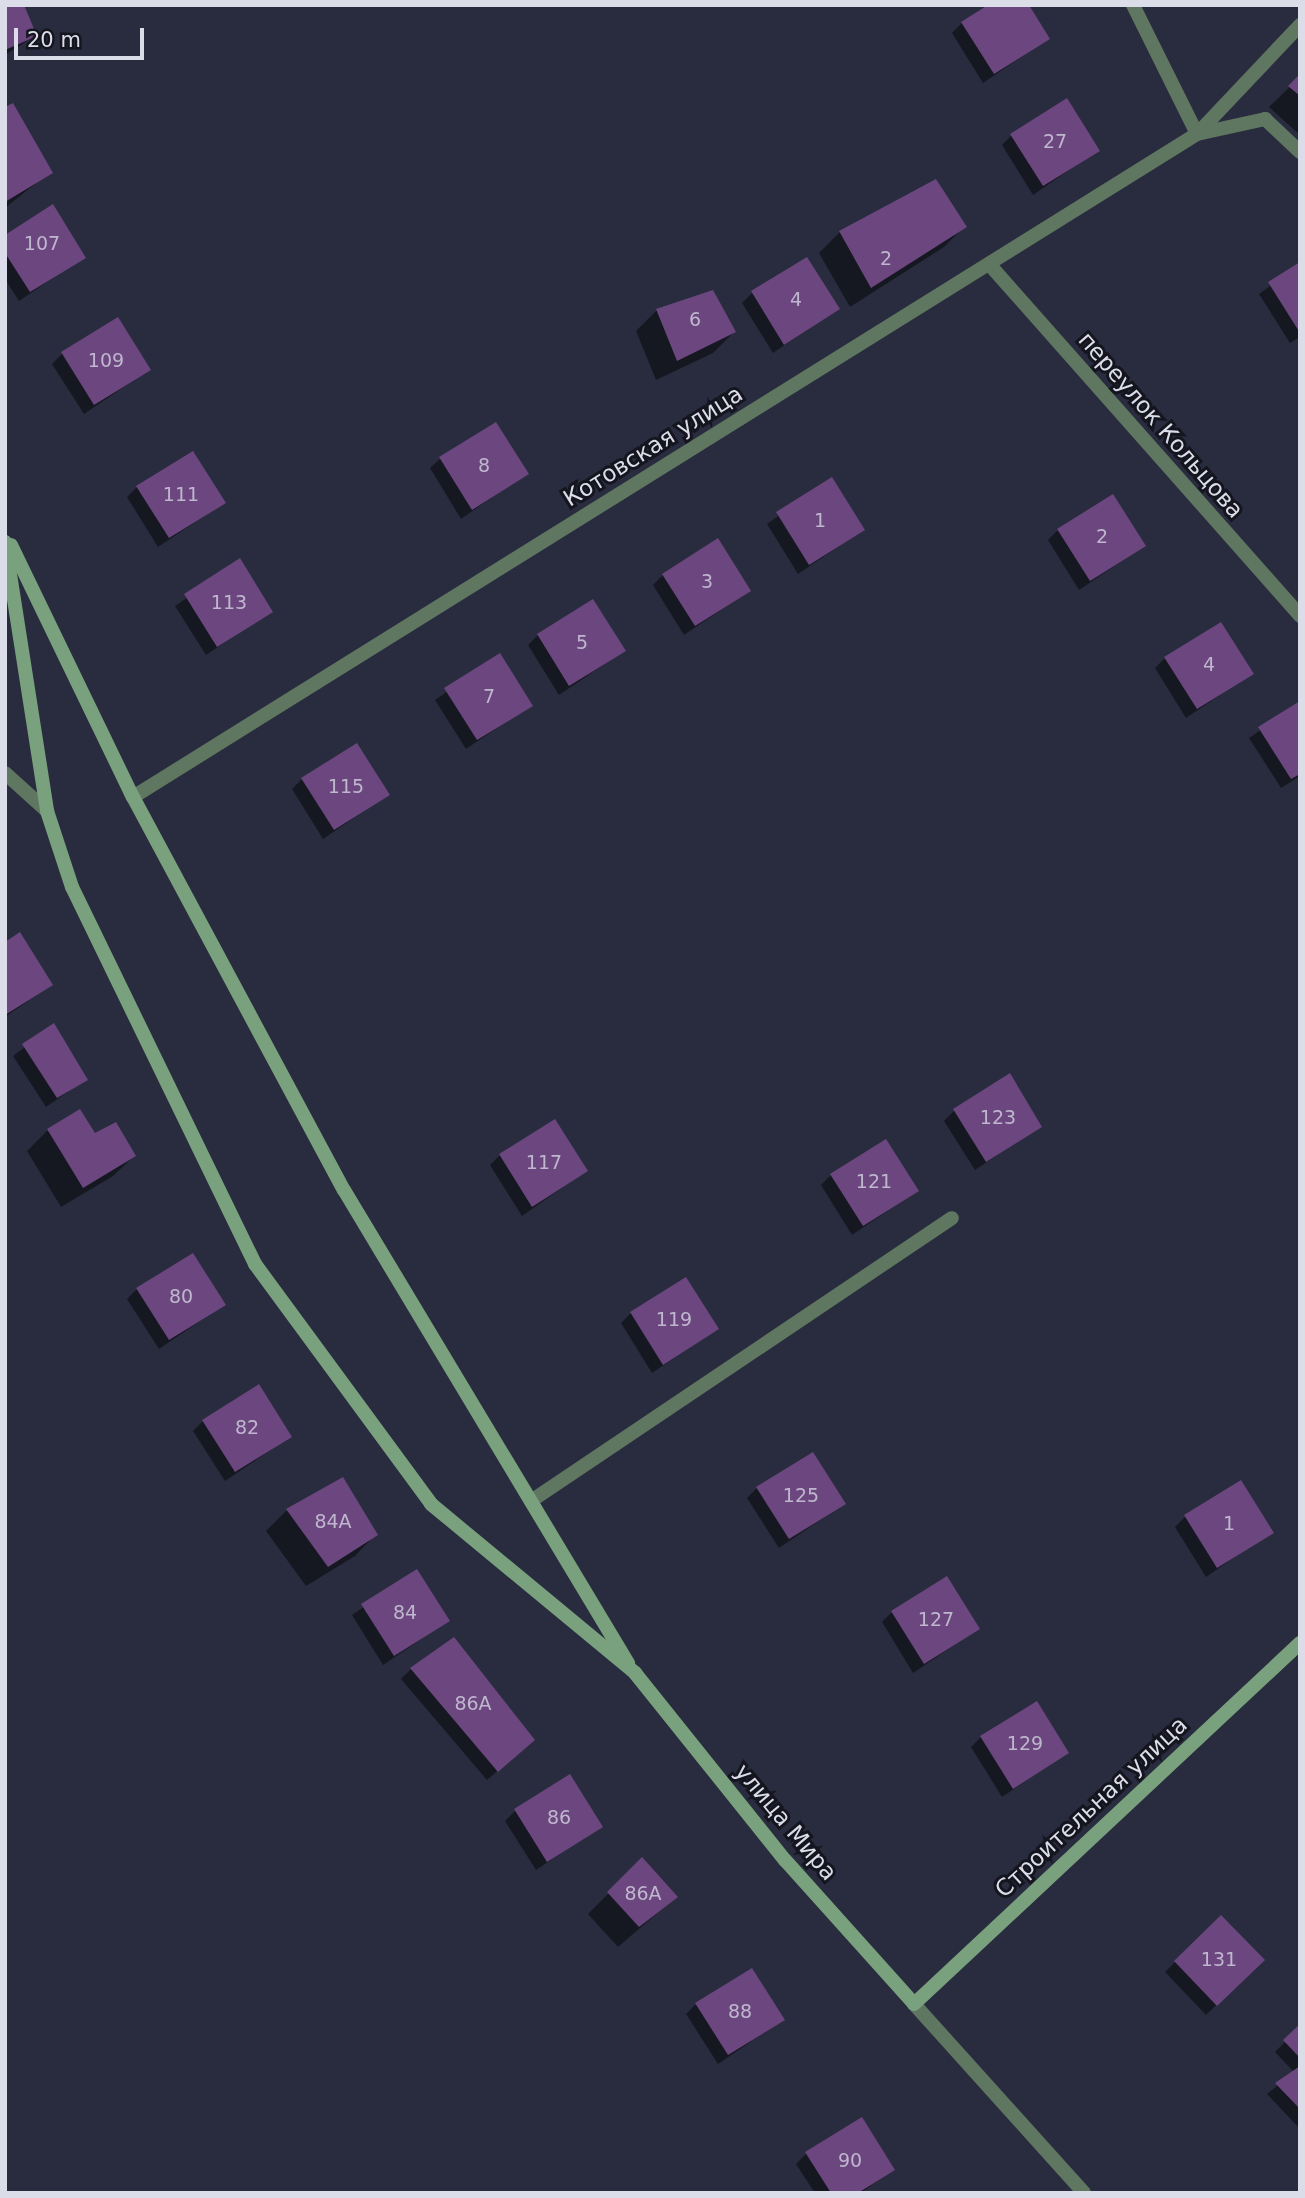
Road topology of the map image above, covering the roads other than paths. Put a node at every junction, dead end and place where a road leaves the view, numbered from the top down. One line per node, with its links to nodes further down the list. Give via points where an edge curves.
1 (1133, 5): 3 (street)
2 (1300, 25): 3 (street)
3 (1197, 134): 4 (street, via 1265,119); 5 (street, Котовская улица)
4 (1300, 152)
5 (989, 264): 8 (street, переулок Кольцова); 10 (street, Котовская улица)
6 (5, 533): 10 (main road)
7 (5, 542): 11 (main road, улица Мира)
8 (1300, 616)
9 (5, 773): 11 (street)
10 (133, 797): 13 (main road, via 344,1190)
11 (47, 811): 15 (main road, улица Мира, via 72,887 255,1264 431,1504)
12 (952, 1218): 13 (street)
13 (531, 1501): 15 (main road)
14 (1300, 1643): 16 (main road, Строительная улица)
15 (635, 1673): 16 (main road, улица Мира, via 785,1860)
16 (914, 2004): 17 (street, улица Мира)
17 (1084, 2193)

